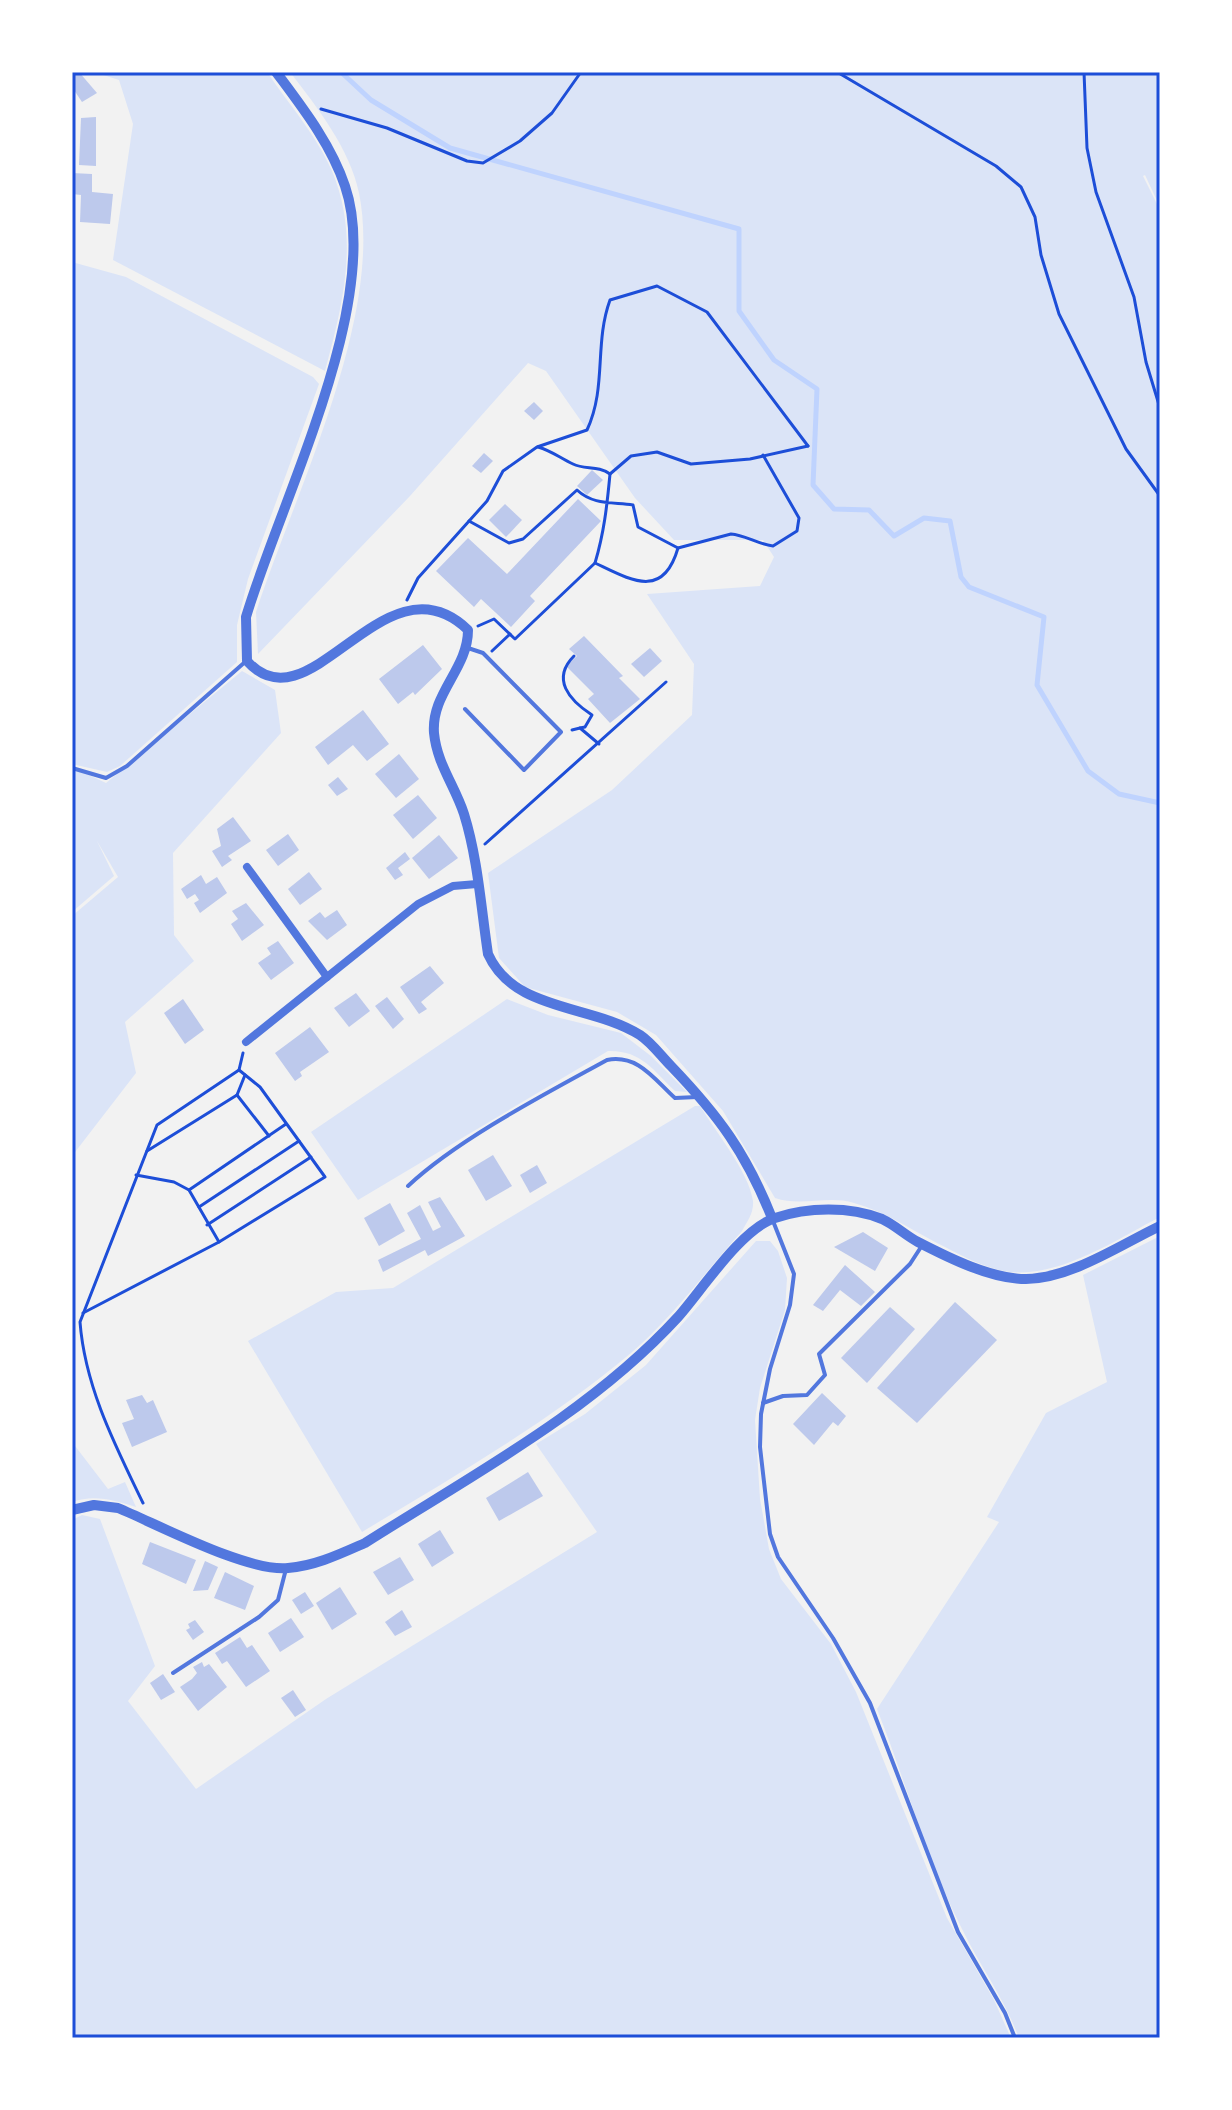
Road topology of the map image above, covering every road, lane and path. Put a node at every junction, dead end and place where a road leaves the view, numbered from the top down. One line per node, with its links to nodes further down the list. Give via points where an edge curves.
1 (276, 72): 5 (street)
2 (581, 72): 5 (path, via 552,113 483,163)
3 (837, 72): 10 (path, via 996,166 1021,187 1035,217 1059,314 1126,449)
4 (1084, 72): 6 (path, via 1087,148 1096,192 1134,297)
5 (298, 102): 21 (street, via 346,187 353,227 353,281 329,380 246,617)
6 (1160, 408)
7 (537, 447): 8 (path, via 587,430 598,406 600,327 610,300 657,286 707,312 808,446); 9 (path, via 554,451 575,466); 12 (path, via 503,471)
8 (763, 455): 9 (path, via 691,464 657,452 631,456); 13 (path, via 799,518 797,531 773,546 731,534)
9 (610, 474): 11 (path)
10 (1160, 496)
11 (607, 503): 12 (path, via 586,499 577,490 523,539 509,543); 13 (path, via 633,505 638,527); 14 (path)
12 (469, 521): 15 (path, via 418,578 407,599)
13 (678, 548): 14 (path, via 673,567 655,580 642,582)
14 (595, 563): 17 (path, via 515,639)
15 (408, 610): 16 (street, via 440,611); 21 (street, via 378,621 309,671 279,678 259,674)
16 (468, 630): 17 (path, via 494,619); 18 (street)
17 (510, 634): 19 (path)
18 (468, 648): 19 (lane); 28 (street, via 440,696 433,731)
19 (487, 656): 25 (lane)
20 (574, 656): 24 (path, via 563,667 562,683 575,704 592,715)
21 (247, 661): 27 (lane, via 127,766 106,778)
22 (666, 682): 26 (path)
23 (465, 709): 25 (lane, via 524,770)
24 (580, 728): 25 (path); 26 (path)
25 (561, 732)
26 (599, 744): 28 (path)
27 (72, 768)
28 (474, 854): 30 (street)
29 (247, 867): 31 (street)
30 (477, 884): 31 (street, via 453,886 418,904); 36 (street, via 488,954 507,983 523,994 599,1015 644,1037)
31 (327, 977): 32 (street)
32 (246, 1042): 33 (path)
33 (239, 1070): 34 (path); 40 (path, via 157,1125)
34 (245, 1075): 35 (path); 37 (path)
35 (237, 1095): 38 (path); 40 (path)
36 (700, 1096): 43 (lane, via 675,1098 638,1063 623,1057 607,1060 503,1120); 46 (street, via 752,1170)
37 (286, 1124): 38 (path); 39 (path)
38 (269, 1136): 44 (path)
39 (299, 1141): 41 (path); 45 (path)
40 (145, 1153): 42 (path)
41 (311, 1157): 47 (path); 49 (path, via 325,1177)
42 (136, 1175): 44 (path); 51 (path)
43 (408, 1186)
44 (189, 1190): 45 (path)
45 (199, 1207): 47 (path)
46 (772, 1218): 50 (street, via 806,1210 846,1211 882,1219); 52 (lane, via 794,1274); 55 (street, via 750,1234 678,1317 604,1387 365,1543 325,1561)
47 (207, 1225): 49 (path)
48 (1160, 1226): 50 (street, via 1056,1275 1026,1279 999,1276)
49 (219, 1242): 51 (path)
50 (923, 1244): 52 (lane, via 910,1264 819,1354 825,1375 807,1395)
51 (83, 1313): 54 (path, via 82,1346 96,1400)
52 (763, 1403): 57 (lane, via 760,1447 770,1534 778,1557 870,1703 958,1932)
53 (72, 1510): 54 (street, via 94,1505 118,1508)
54 (152, 1522): 55 (street, via 257,1565)
55 (286, 1569): 56 (lane, via 278,1600 269,1609)
56 (173, 1673)
57 (1015, 2038)

